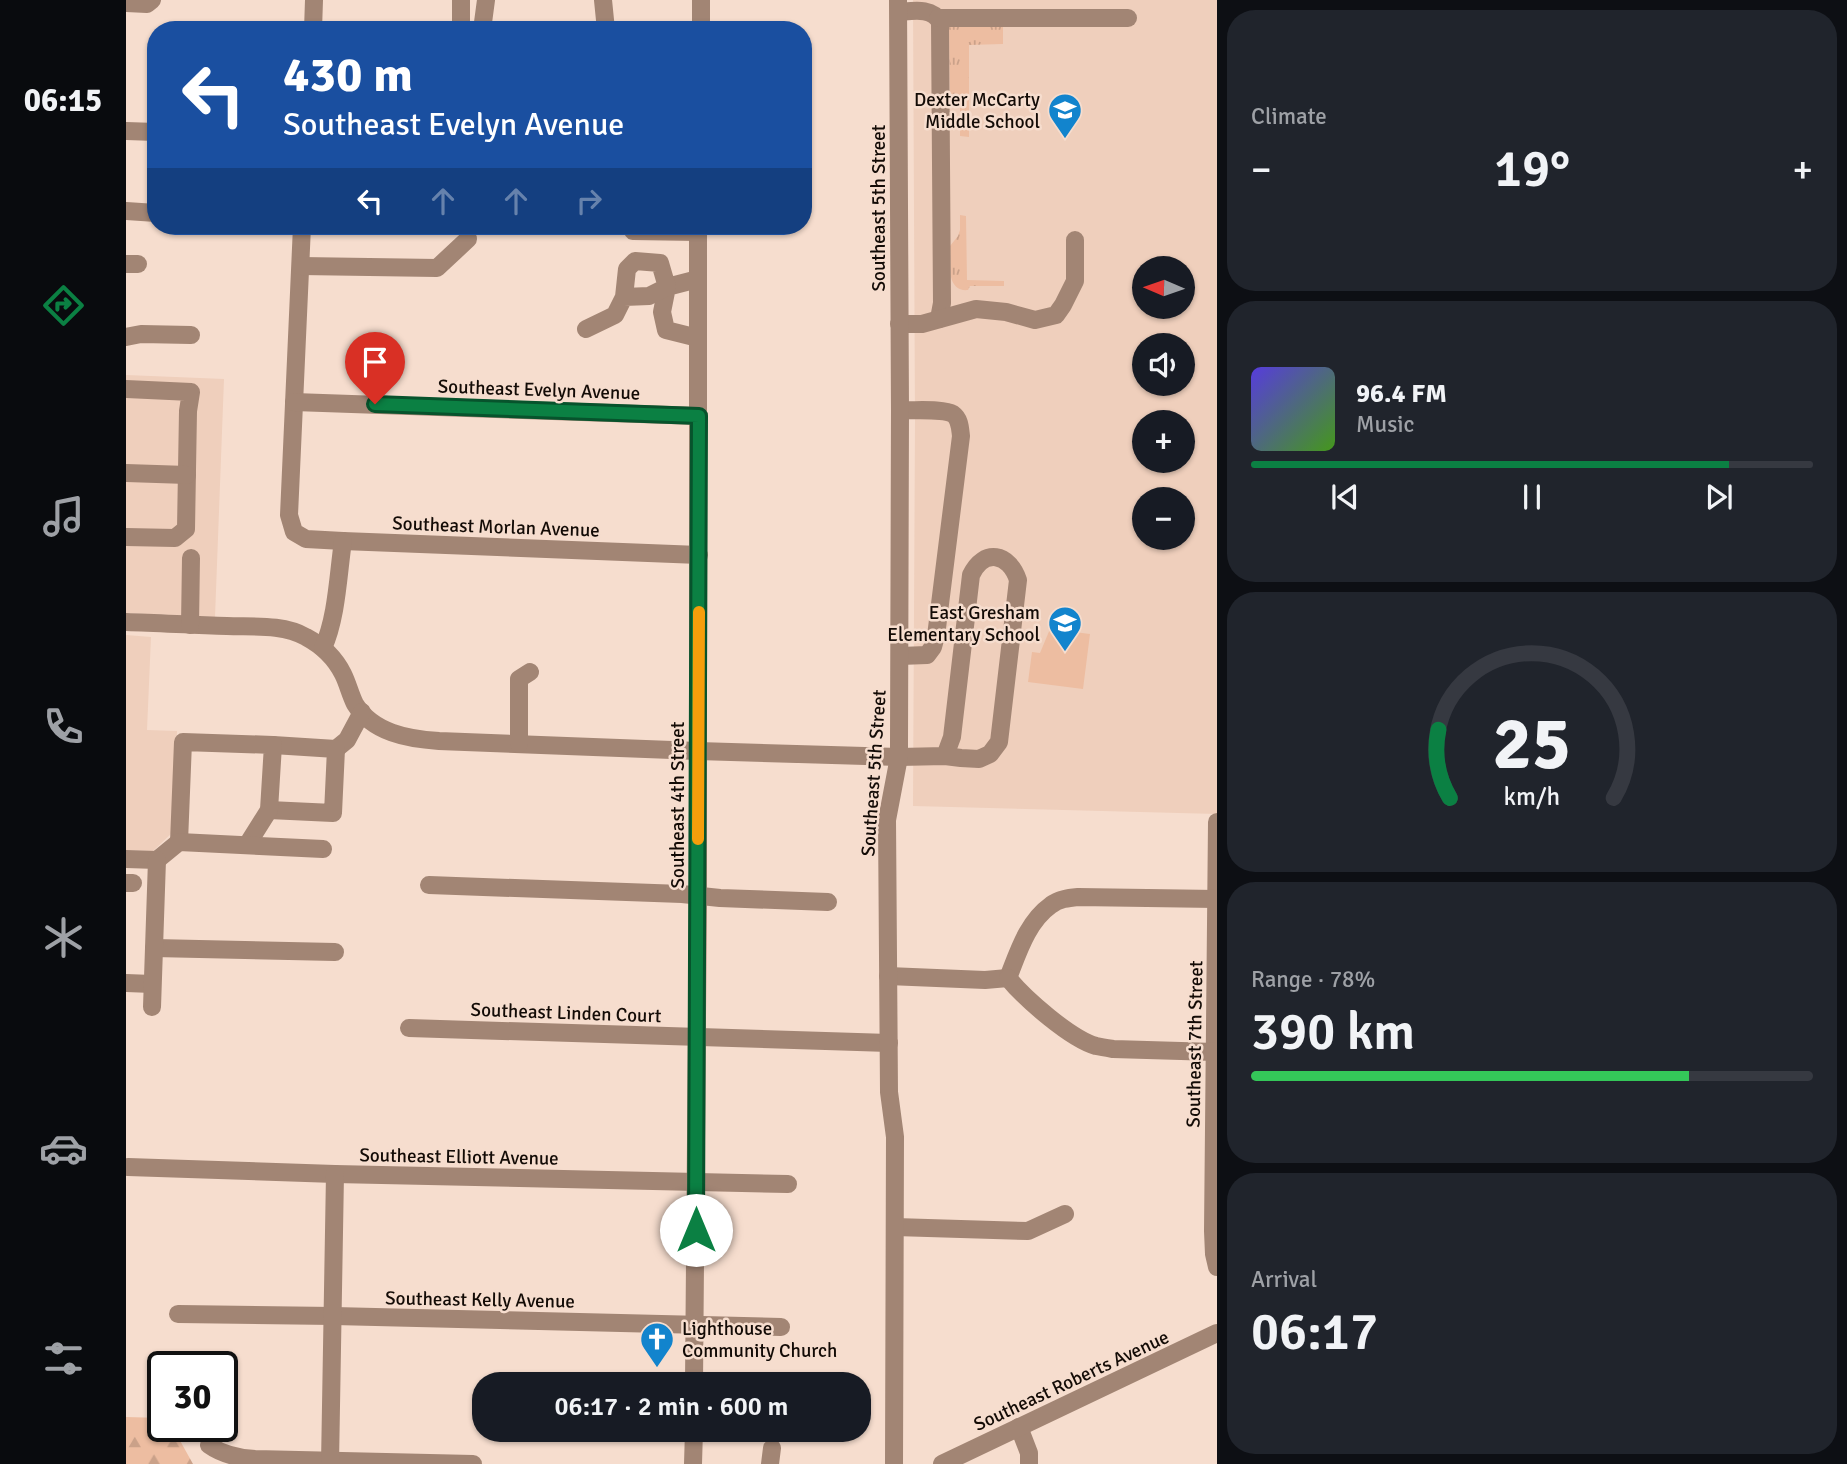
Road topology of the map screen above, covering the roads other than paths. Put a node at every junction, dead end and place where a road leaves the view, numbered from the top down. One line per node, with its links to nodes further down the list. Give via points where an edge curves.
1 (152, 0): 7 (street)
2 (314, 0): 11 (street)
3 (461, 0): 12 (street)
4 (486, 0): 13 (street)
5 (603, 0): 14 (street)
6 (701, 0): 15 (street)
7 (126, 4)
8 (898, 6): 9 (street); 29 (street, Southeast 5th Street)
9 (938, 18): 10 (street); 28 (street)
10 (1128, 18)
11 (313, 21)
12 (461, 21)
13 (483, 21)
14 (605, 21)
15 (701, 21)
16 (126, 131): 17 (street)
17 (147, 132)
18 (126, 211): 19 (street)
19 (147, 212)
20 (302, 235): 24 (street)
21 (698, 235): 25 (street, Southeast 4th Street)
22 (468, 239): 24 (street, via 437,268)
23 (1075, 240): 28 (street, via 1075,281 1056,316 1035,320 976,309)
24 (301, 266): 35 (street)
25 (698, 278): 26 (street); 33 (street, Southeast 4th Street)
26 (667, 287): 27 (street, via 649,296); 27 (street, via 660,263 635,261 627,269); 33 (street, via 666,330)
27 (624, 297): 30 (street, via 615,315)
28 (939, 319): 29 (street)
29 (899, 324): 36 (street, Southeast 5th Street)
30 (586, 329)
31 (191, 335): 32 (street)
32 (126, 338)
33 (698, 338): 37 (street, Southeast 4th Street)
34 (126, 389): 39 (street, via 191,392)
35 (294, 402): 37 (street, Southeast Evelyn Avenue); 41 (street, Southeast Morlan Avenue, via 289,515 294,532 306,539)
36 (900, 410): 47 (street, Southeast 5th Street); 47 (street, via 952,414 959,421 961,436 933,647 927,655)
37 (699, 416): 42 (street, Southeast 4th Street)
38 (126, 473): 39 (street)
39 (187, 475): 40 (street, via 186,529 175,538)
40 (126, 537)
41 (342, 541): 42 (street, Southeast Morlan Avenue); 46 (street)
42 (699, 555): 54 (street, Southeast 4th Street)
43 (191, 558): 45 (street)
44 (126, 622): 45 (street)
45 (190, 625): 46 (street, via 281,629)
46 (323, 648): 49 (street, via 343,674)
47 (900, 656): 56 (street, Southeast 5th Street)
48 (530, 673): 52 (street, via 519,679)
49 (362, 712): 50 (street); 51 (street)
50 (383, 729): 51 (street); 52 (street, via 405,738)
51 (341, 744): 53 (street); 57 (street, via 333,813)
52 (519, 744): 54 (street)
53 (272, 746): 57 (street); 59 (street, via 183,742)
54 (698, 751): 56 (street); 65 (street, Southeast 4th Street)
55 (945, 755): 55 (street, via 979,759 999,742 1018,580 1014,567 1005,560 982,559 971,575 952,737); 56 (street)
56 (899, 757): 70 (street, Southeast 5th Street, via 887,820)
57 (270, 810): 60 (street)
58 (1217, 822): 66 (street, Southeast 7th Street)
59 (179, 842): 60 (street); 63 (street)
60 (247, 845): 61 (street)
61 (323, 849)
62 (126, 859): 63 (street)
63 (157, 860): 68 (street)
64 (429, 885): 65 (street)
65 (698, 895): 67 (street); 76 (street, Southeast 4th Street)
66 (1216, 899): 71 (street, via 1063,899 1050,905 1024,937); 78 (street, Southeast 7th Street)
67 (828, 902)
68 (154, 948): 69 (street); 73 (street)
69 (335, 952)
70 (888, 976): 71 (street); 77 (street, Southeast 5th Street)
71 (1008, 978): 78 (street, via 1021,994 1070,1032 1096,1046)
72 (126, 983): 73 (street)
73 (152, 984): 74 (street)
74 (152, 1007)
75 (409, 1028): 76 (street, Southeast Linden Court)
76 (697, 1038): 77 (street, Southeast Linden Court); 81 (street, Southeast 4th Street)
77 (889, 1043): 84 (street, Southeast 5th Street)
78 (1215, 1052): 85 (street, Southeast 7th Street, via 1213,1231)
79 (128, 1167): 80 (street, Southeast Elliott Avenue)
80 (335, 1174): 81 (street, Southeast Elliott Avenue); 87 (street)
81 (696, 1182): 82 (street, Southeast Elliott Avenue); 88 (street, Southeast 4th Street)
82 (788, 1184)
83 (1065, 1214): 84 (street, via 1028,1231)
84 (895, 1227): 98 (street, Southeast 5th Street)
85 (1217, 1267)
86 (178, 1314): 87 (street, Southeast Kelly Avenue)
87 (334, 1316): 88 (street, Southeast Kelly Avenue); 95 (street)
88 (695, 1325): 89 (street, Southeast Kelly Avenue); 91 (street, Southeast 4th Street)
89 (781, 1327)
90 (1217, 1333): 92 (street, Southeast Roberts Avenue)
91 (694, 1372)
92 (1019, 1427): 99 (street, Southeast Roberts Avenue); 100 (street)
93 (694, 1442): 97 (street)
94 (209, 1445): 95 (street, via 239,1458)
95 (330, 1462): 96 (street)
96 (473, 1464)
97 (693, 1464)
98 (894, 1464)
99 (942, 1464)
100 (1029, 1464)

